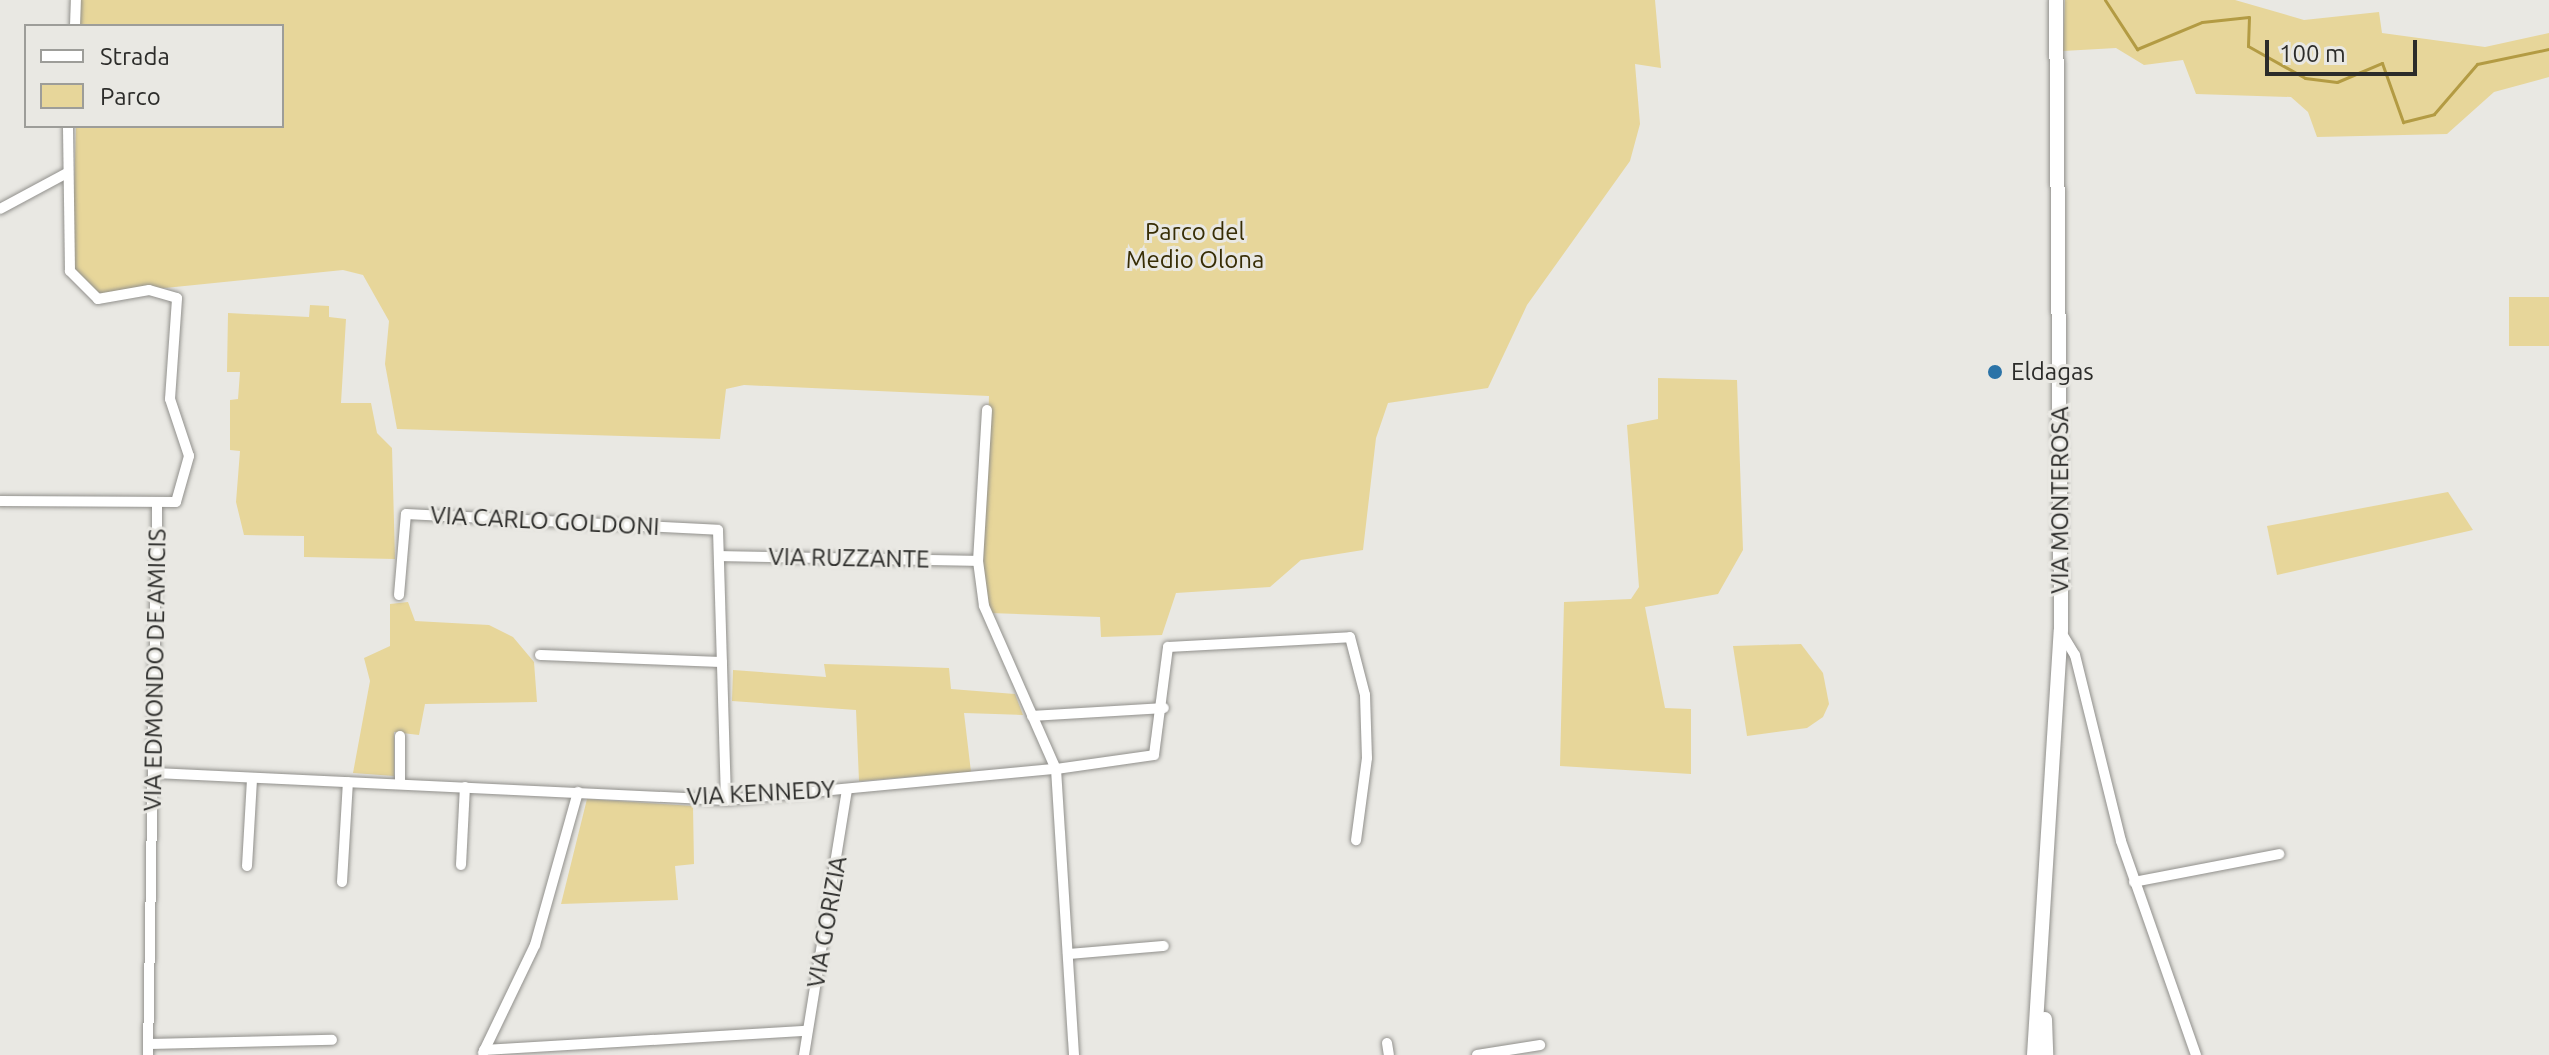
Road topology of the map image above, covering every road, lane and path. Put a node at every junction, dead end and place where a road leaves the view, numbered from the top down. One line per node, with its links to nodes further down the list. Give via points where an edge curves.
1 (76, 0): 3 (street)
2 (2056, 0): 13 (main road, VIA MONTEROSA)
3 (75, 24)
4 (68, 128): 5 (street, VIA EDMONDO DE AMICIS)
5 (65, 174): 6 (street); 9 (street, VIA EDMONDO DE AMICIS, via 70,271 81,289 98,299 149,290 177,298 170,399 189,456 176,502)
6 (0, 209)
7 (987, 410): 11 (street)
8 (0, 501): 9 (street)
9 (157, 505): 20 (street, VIA EDMONDO DE AMICIS)
10 (721, 556): 11 (street, VIA RUZZANTE); 12 (street, VIA CARLO GOLDONI, via 718,530 406,514); 15 (street)
11 (978, 561): 17 (street, via 984,606)
12 (399, 595)
13 (2061, 631): 33 (street, via 2075,655 2098,768); 35 (main road, VIA MONTEROSA)
14 (540, 655): 15 (street)
15 (722, 662): 27 (street)
16 (1164, 708): 17 (street); 19 (street, VIA KENNEDY, via 1154,755); 28 (street, via 1168,647 1350,637 1365,695 1367,758)
17 (1032, 716): 19 (street)
18 (400, 736): 23 (street)
19 (1056, 769): 25 (street, VIA KENNEDY); 36 (street)
20 (155, 773): 21 (street, VIA KENNEDY); 40 (street, VIA EDMONDO DE AMICIS)
21 (252, 780): 22 (street, VIA KENNEDY); 31 (street)
22 (348, 782): 23 (street, VIA KENNEDY); 32 (street)
23 (400, 784): 24 (street, VIA KENNEDY)
24 (465, 787): 26 (street, VIA KENNEDY); 30 (street)
25 (847, 789): 27 (street, VIA KENNEDY); 37 (street, VIA GORIZIA, via 831,915)
26 (578, 792): 27 (street, VIA KENNEDY); 41 (street, via 535,945)
27 (726, 800)
28 (1356, 840)
29 (2279, 854): 33 (street)
30 (461, 865)
31 (247, 866)
32 (342, 882)
33 (2134, 882): 47 (street)
34 (1164, 946): 36 (street)
35 (2044, 951): 45 (main road, VIA MONTEROSA); 46 (main road, VIA MONTEROSA)
36 (1068, 954): 43 (street)
37 (806, 1031): 41 (street); 42 (street, VIA GORIZIA)
38 (332, 1040): 40 (street, VIA EDMONDO DE AMICIS)
39 (1540, 1045): 44 (street)
40 (149, 1050)
41 (483, 1053)
42 (804, 1055)
43 (1074, 1055)
44 (1477, 1055)
45 (2034, 1055)
46 (2046, 1055)
47 (2196, 1055)

